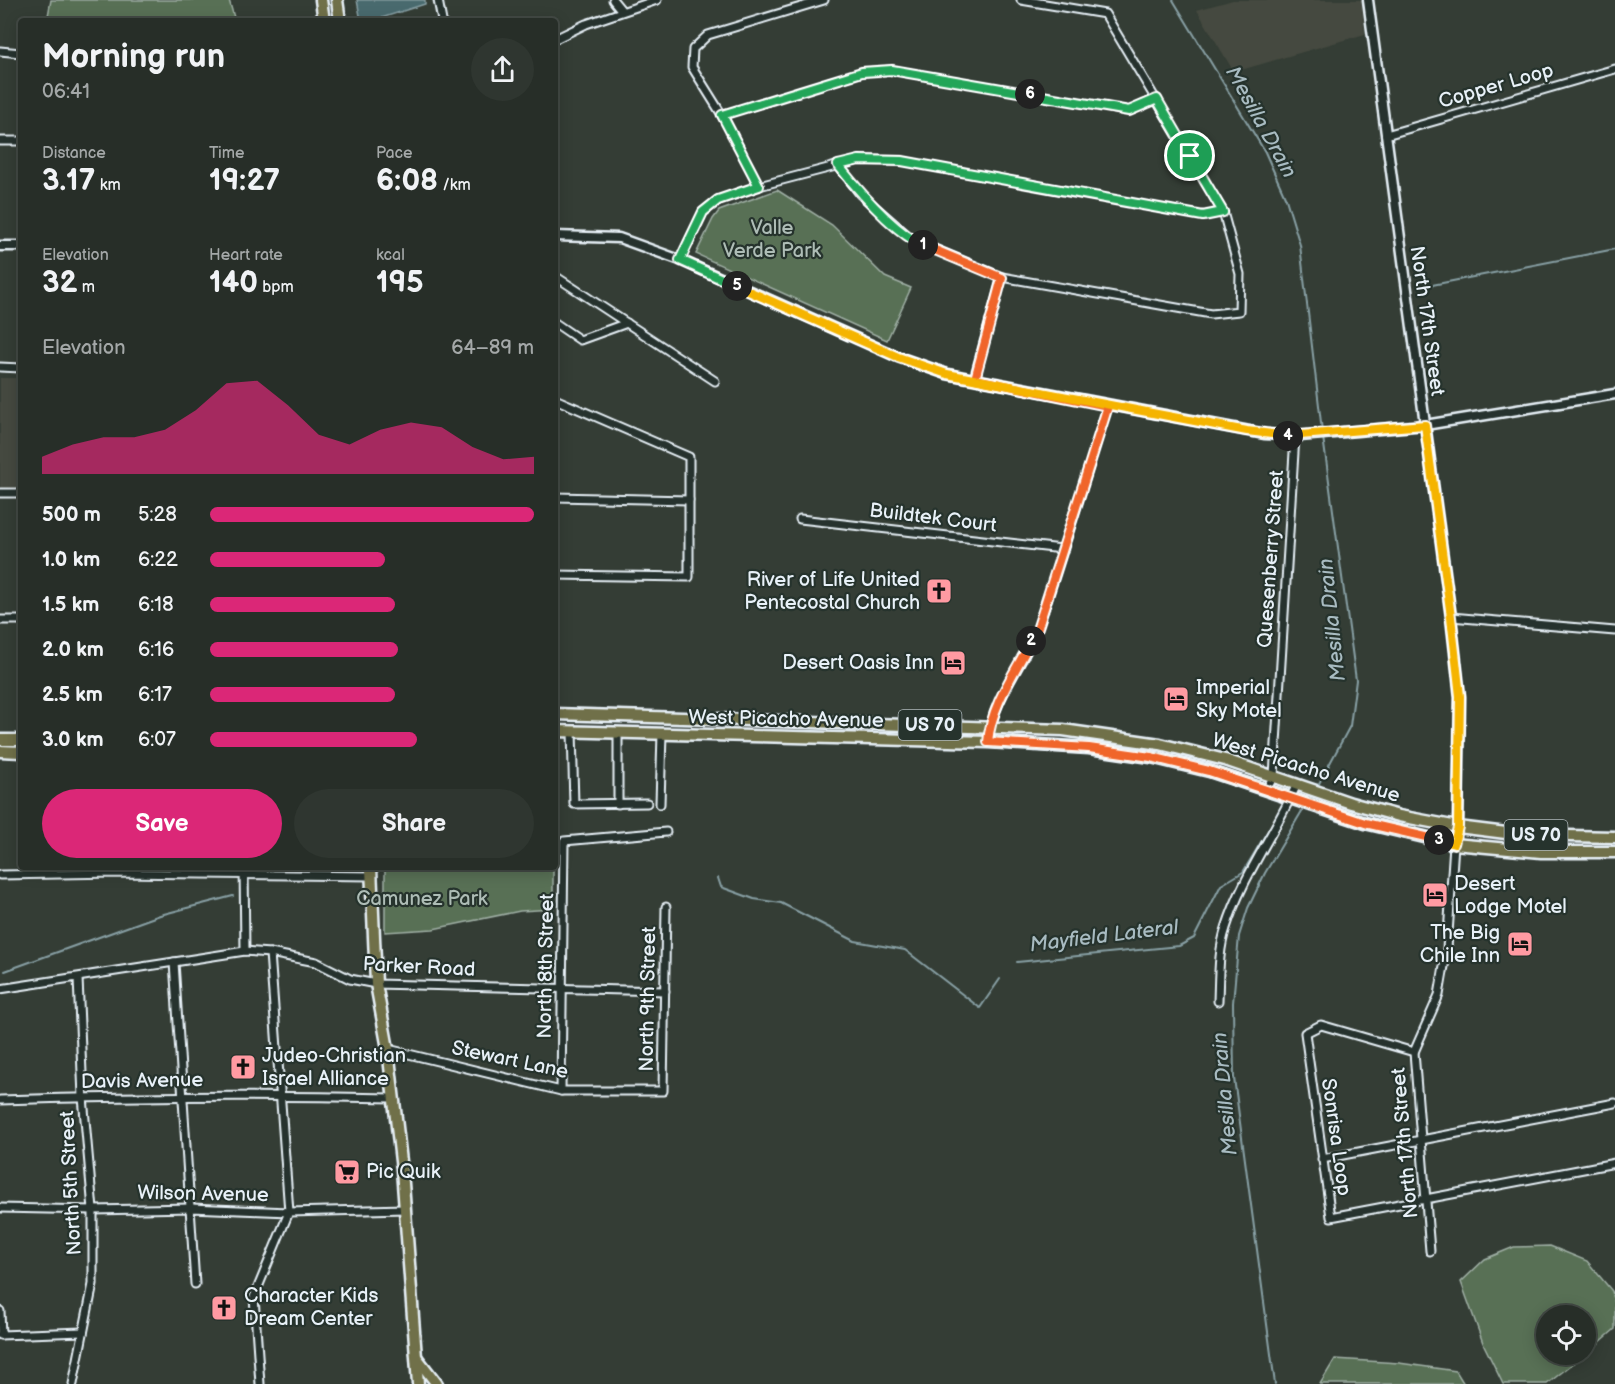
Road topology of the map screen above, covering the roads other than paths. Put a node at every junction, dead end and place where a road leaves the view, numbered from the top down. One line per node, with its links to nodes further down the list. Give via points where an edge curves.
1 (321, 0): 10 (main road)
2 (337, 0): 11 (main road)
3 (438, 0): 12 (street)
4 (613, 0): 9 (street)
5 (657, 0): 9 (street)
6 (824, 0): 18 (street, via 708,35 693,49 692,67)
7 (1021, 0): 17 (street, via 1105,14)
8 (1368, 0): 19 (street, North 17th Street)
9 (622, 11): 13 (street)
10 (324, 18)
11 (340, 18)
12 (441, 18)
13 (558, 38)
14 (0, 51): 15 (street)
15 (18, 53)
16 (1615, 69): 19 (street, Copper Loop)
17 (1157, 99): 18 (street, via 1129,111 892,70 862,72); 24 (street)
18 (722, 115): 23 (street)
19 (1386, 135): 40 (street, North 17th Street)
20 (0, 141): 21 (street)
21 (18, 141)
22 (838, 165): 23 (street); 24 (street, via 859,160 902,161 1203,216); 30 (street, via 860,194 913,240)
23 (759, 186): 28 (street, via 718,200 703,212)
24 (1223, 212): 30 (street, via 1240,274 1239,311 1211,314)
25 (558, 236): 28 (street, via 619,238)
26 (0, 246): 27 (street)
27 (18, 246)
28 (680, 260): 35 (street, via 898,357)
29 (558, 278): 31 (street)
30 (1002, 278): 35 (street)
31 (627, 323): 32 (street, via 580,340); 36 (street)
32 (558, 325)
33 (0, 367): 34 (street)
34 (18, 368)
35 (975, 379): 39 (street)
36 (715, 381)
37 (1615, 394): 40 (street)
38 (558, 400): 45 (street, via 689,457)
39 (1108, 406): 41 (street); 47 (street)
40 (1425, 425): 41 (street); 49 (street, North 17th Street)
41 (1295, 436): 64 (street, Quesenberry Street)
42 (0, 493): 43 (street)
43 (18, 493)
44 (558, 496): 45 (street)
45 (689, 500): 48 (street, via 688,577)
46 (800, 519): 47 (street, Buildtek Court)
47 (1062, 549): 54 (street, via 1038,627)
48 (558, 575)
49 (1451, 617): 52 (street); 71 (street, North 17th Street, via 1460,696)
50 (0, 620): 51 (street)
51 (18, 620)
52 (1615, 631)
53 (558, 714): 54 (main road, West Picacho Avenue / US 70)
54 (989, 727): 61 (street); 64 (main road, West Picacho Avenue / US 70, via 1063,730 1160,744)
55 (558, 731): 56 (main road, West Picacho Avenue / US 70)
56 (572, 731): 57 (main road, West Picacho Avenue / US 70); 69 (street, via 574,804)
57 (618, 732): 58 (main road, West Picacho Avenue / US 70); 69 (street)
58 (662, 734): 61 (main road, West Picacho Avenue / US 70); 70 (street)
59 (0, 740): 60 (main road)
60 (18, 740)
61 (988, 742): 66 (main road, West Picacho Avenue / US 70, via 1089,748 1151,757)
62 (0, 751): 63 (main road)
63 (18, 752)
64 (1274, 776): 65 (main road, West Picacho Avenue / US 70); 66 (street, Quesenberry Street)
65 (1298, 784): 67 (street); 71 (main road, West Picacho Avenue / US 70, via 1399,816)
66 (1266, 790): 67 (main road, West Picacho Avenue / US 70)
67 (1291, 798): 74 (main road, West Picacho Avenue / US 70, via 1365,823); 89 (street, via 1237,897 1225,930)
68 (647, 803): 69 (street)
69 (618, 804)
70 (660, 804)
71 (1458, 827): 73 (main road, West Picacho Avenue / US 70, via 1522,835); 74 (street, North 17th Street)
72 (666, 832): 87 (street, North 8th Street, via 564,841)
73 (1615, 837)
74 (1454, 844): 75 (main road, West Picacho Avenue / US 70, via 1541,852); 91 (street, North 17th Street, via 1447,947 1439,995)
75 (1615, 852)
76 (118, 870): 77 (street); 79 (street)
77 (244, 870): 78 (street); 81 (street)
78 (371, 871): 85 (main road)
79 (0, 874)
80 (666, 907): 88 (street, North 9th Street)
81 (245, 951): 82 (street, Parker Road); 83 (street, Parker Road)
82 (270, 953): 85 (street, Parker Road, via 316,962 350,980); 94 (street)
83 (174, 962): 84 (street, Parker Road); 96 (street)
84 (78, 978): 86 (street, Parker Road); 95 (street, North 5th Street)
85 (376, 984): 87 (street, Parker Road); 90 (main road)
86 (0, 989)
87 (561, 989): 88 (street, Parker Road); 92 (street, North 8th Street)
88 (665, 991): 93 (street, North 9th Street)
89 (1218, 1001)
90 (387, 1049): 92 (street, Stewart Lane); 97 (main road)
91 (1414, 1052): 100 (street, North 17th Street); 101 (street, Sonrisa Loop, via 1321,1025 1305,1033)
92 (561, 1090): 93 (street, Stewart Lane)
93 (663, 1091)
94 (280, 1096): 96 (street, Davis Avenue); 97 (street, Davis Avenue); 108 (street)
95 (83, 1097): 96 (street, Davis Avenue); 98 (street, Davis Avenue); 107 (street, North 5th Street)
96 (183, 1097): 105 (street)
97 (393, 1098): 106 (main road)
98 (0, 1100)
99 (1615, 1103): 100 (street)
100 (1421, 1139): 101 (street); 103 (street, North 17th Street)
101 (1322, 1159): 103 (street, Sonrisa Loop, via 1331,1217)
102 (1615, 1163): 103 (street, Sonrisa Loop)
103 (1428, 1199): 109 (street, North 17th Street)
104 (0, 1208): 107 (street, Wilson Avenue)
105 (191, 1208): 107 (street, Wilson Avenue); 108 (street, Wilson Avenue); 110 (street)
106 (405, 1209): 108 (street, Wilson Avenue); 114 (main road)
107 (93, 1210): 112 (street, North 5th Street, via 93,1284)
108 (289, 1212): 116 (street, via 254,1297)
109 (1430, 1251)
110 (195, 1284)
111 (0, 1311): 113 (street)
112 (83, 1332): 113 (street); 115 (street, North 5th Street)
113 (1, 1335)
114 (416, 1357): 117 (main road); 118 (main road)
115 (73, 1384)
116 (260, 1384)
117 (418, 1384)
118 (437, 1384)

